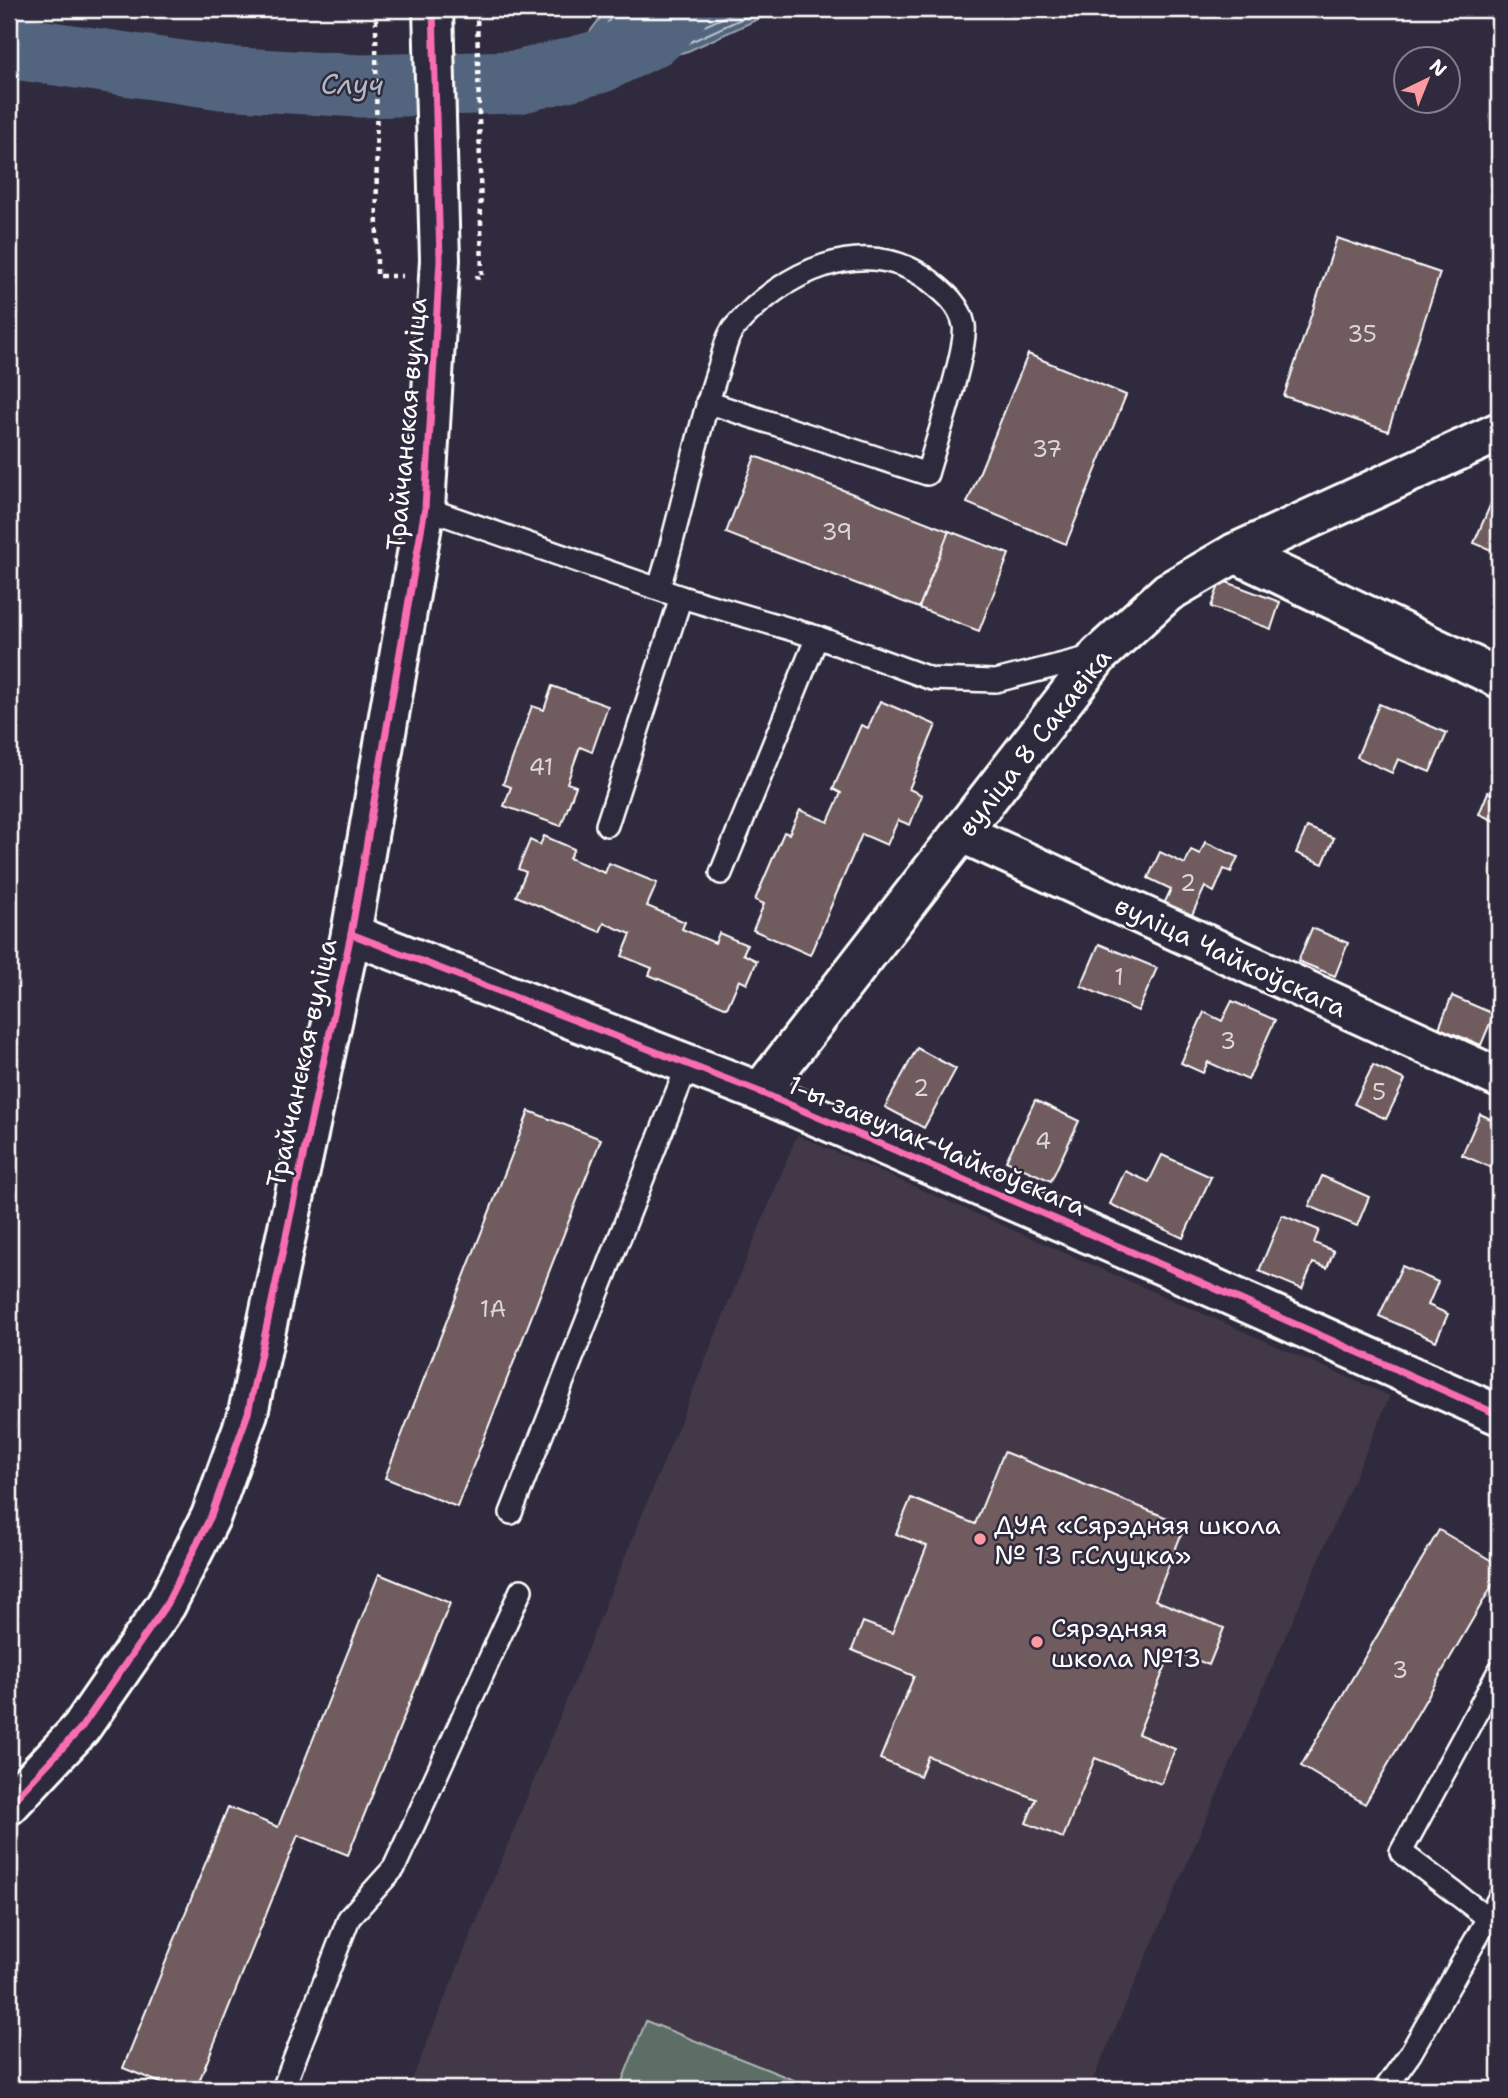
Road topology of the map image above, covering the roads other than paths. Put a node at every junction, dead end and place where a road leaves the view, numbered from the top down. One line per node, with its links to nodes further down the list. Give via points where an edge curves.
1 (433, 9): 4 (street, Трайчанская вуліца, via 440,260)
2 (707, 402): 2 (lane, via 927,474 964,326 951,297 916,271 879,257 818,266 773,291 732,330); 6 (lane)
3 (1499, 432): 5 (street, вуліца 8 Сакавіка)
4 (425, 508): 6 (lane); 14 (street, Трайчанская вуліца)
5 (1235, 553): 9 (street, вуліца 8 Сакавіка, via 1168,592); 10 (street)
6 (659, 587): 7 (lane)
7 (681, 597): 8 (lane); 11 (lane)
8 (817, 637): 9 (lane, via 932,679 996,681); 13 (lane)
9 (1099, 655): 12 (street, вуліца 8 Сакавіка)
10 (1499, 678)
11 (607, 825)
12 (962, 833): 16 (street, вуліца Чайкоўскага); 17 (street, вуліца 8 Сакавіка)
13 (721, 873)
14 (351, 934): 15 (street, 1-ы завулак Чайкоўскага); 22 (street, Трайчанская вуліца, via 247,1413 211,1516 166,1605 131,1661 81,1728)
15 (688, 1064): 17 (street, 1-ы завулак Чайкоўскага); 19 (lane)
16 (1499, 1079)
17 (760, 1093): 18 (street, 1-ы завулак Чайкоўскага)
18 (1499, 1415)
19 (511, 1513)
20 (521, 1590): 25 (lane, via 394,1868 349,1918)
21 (1499, 1671): 24 (lane, via 1401,1852)
22 (9, 1805)
23 (1499, 1898): 24 (lane)
24 (1488, 1918): 26 (lane)
25 (283, 2089)
26 (1385, 2089)

